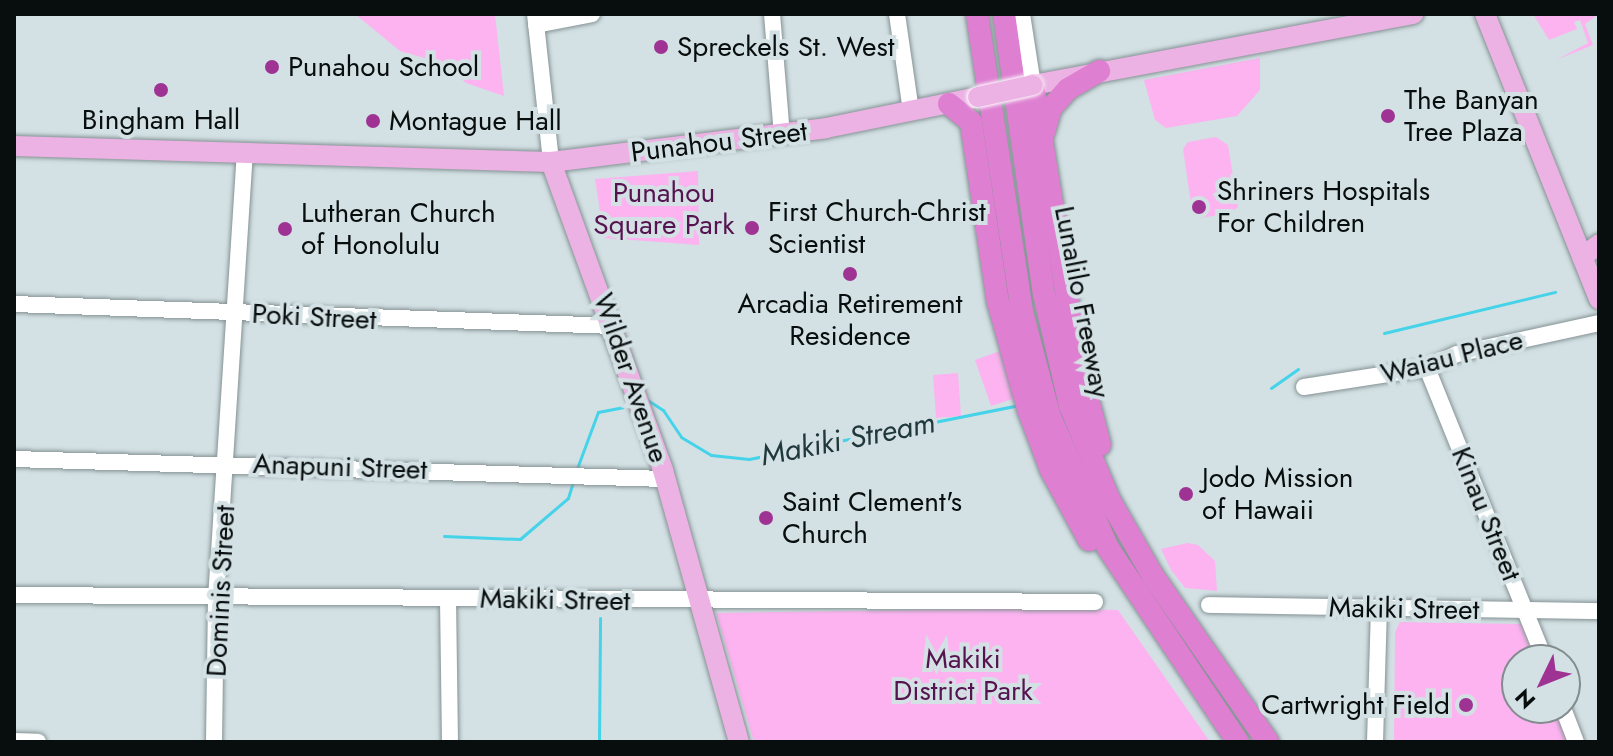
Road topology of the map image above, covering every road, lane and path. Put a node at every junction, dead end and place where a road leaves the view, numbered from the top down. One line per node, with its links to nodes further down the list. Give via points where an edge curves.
1 (592, 14): 9 (street)
2 (772, 14): 15 (street)
3 (897, 14): 13 (street)
4 (977, 14): 38 (highway, Lunalilo Freeway, via 1014,268 1040,383 1086,505)
5 (1004, 14): 31 (highway, Lunalilo Freeway, via 1059,370 1096,472)
6 (1022, 14): 11 (street)
7 (1413, 14): 10 (main road, Punahou Street)
8 (1485, 14): 20 (main road)
9 (536, 20): 18 (street, Wilder Avenue)
10 (1099, 71): 11 (main road, Punahou Street); 14 (highway, via 1068,89 1051,108)
11 (1033, 85): 12 (main road, Punahou Street, bridge); 14 (highway)
12 (949, 104): 13 (main road, Punahou Street); 38 (highway, via 971,122 998,302 1051,470 1091,543)
13 (911, 111): 15 (main road, Punahou Street)
14 (1044, 133): 31 (highway, via 1076,354 1092,422)
15 (782, 135): 18 (main road, Punahou Street)
16 (14, 146): 17 (main road, Punahou Street)
17 (245, 152): 18 (main road, Punahou Street); 23 (street, Dominis Street)
18 (551, 162): 25 (main road, Wilder Avenue)
19 (1599, 244): 20 (main road)
20 (1582, 257): 21 (main road)
21 (1599, 299)
22 (14, 304): 23 (street, Poki Street)
23 (237, 313): 25 (street, Poki Street); 29 (street, Dominis Street)
24 (1599, 323): 26 (street, Waiau Place, via 1484,347)
25 (614, 326): 30 (main road, Wilder Avenue)
26 (1427, 368): 27 (street, Waiau Place); 40 (street, Kinau Street)
27 (1304, 387)
28 (14, 459): 29 (street, Anapuni Street)
29 (228, 464): 30 (street, Anapuni Street); 33 (street, Dominis Street)
30 (666, 479): 35 (main road, Wilder Avenue)
31 (1153, 576): 49 (highway, Lunalilo Freeway)
32 (14, 595): 33 (street, Makiki Street)
33 (216, 599): 34 (street, Makiki Street); 45 (street, Dominis Street)
34 (448, 599): 35 (street, Makiki Street); 46 (street)
35 (703, 600): 36 (street, Makiki Street); 47 (main road, Wilder Avenue)
36 (1095, 602)
37 (1209, 605): 39 (street, Makiki Street)
38 (1146, 609): 48 (highway, Lunalilo Freeway)
39 (1379, 610): 40 (street, Makiki Street); 50 (street)
40 (1526, 611): 41 (street, Makiki Street); 42 (street, Kinau Street)
41 (1599, 611)
42 (1539, 644)
43 (14, 741): 44 (street)
44 (38, 742)
45 (214, 742)
46 (450, 742)
47 (739, 742)
48 (1238, 742)
49 (1268, 742)
50 (1375, 742)

